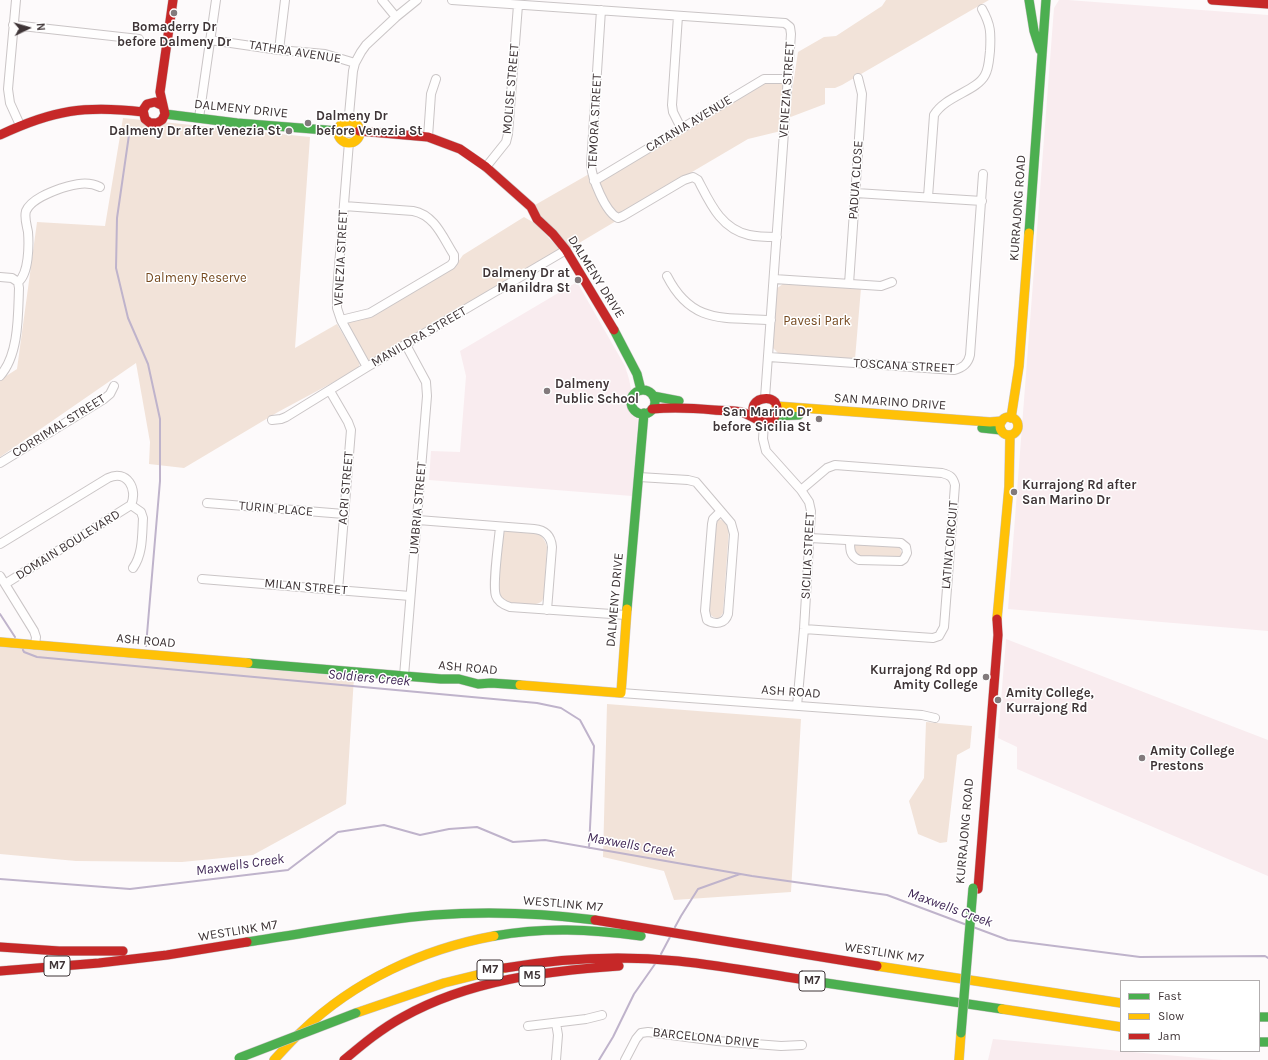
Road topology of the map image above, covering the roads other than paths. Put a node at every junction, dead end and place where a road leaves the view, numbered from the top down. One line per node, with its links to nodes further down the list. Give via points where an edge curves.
1 (16, 0): 18 (street)
2 (167, 0): 27 (main road, via 155,79)
3 (173, 0): 28 (main road, via 160,83)
4 (216, 0): 20 (street)
5 (285, 0): 21 (street)
6 (382, 0): 17 (street)
7 (417, 0): 17 (street)
8 (452, 0): 13 (street, VENEZIA STREET)
9 (1029, 0): 22 (main road, via 1034,31)
10 (1046, 0): 22 (main road, KURRAJONG ROAD)
11 (1212, 0): 12 (main road)
12 (1268, 4)
13 (518, 5): 15 (street, VENEZIA STREET); 39 (street, MOLISE STREET, via 508,134 506,142)
14 (982, 9): 44 (street, via 990,29 988,70 981,80 943,105 934,115)
15 (601, 10): 16 (street, VENEZIA STREET); 41 (street, TEMORA STREET, via 591,159)
16 (678, 16): 26 (street, VENEZIA STREET, via 785,23 791,30); 33 (street, via 672,105)
17 (396, 17): 23 (street, via 363,48)
18 (13, 25): 19 (street); 32 (street, via 8,89 10,102)
19 (139, 39)
20 (210, 40): 21 (street, TATHRA AVENUE); 30 (street)
21 (279, 50): 23 (street, TATHRA AVENUE, via 330,55)
22 (1042, 56): 74 (main road, KURRAJONG ROAD, via 1019,366)
23 (355, 63): 31 (street)
24 (858, 78): 43 (street, PADUA CLOSE, via 862,94)
25 (436, 79): 37 (street, via 431,94)
26 (788, 79): 33 (street, CATANIA AVENUE, via 764,79); 47 (street, VENEZIA STREET)
27 (148, 103): 28 (main road, via 155,102); 29 (main road)
28 (164, 110): 29 (main road, via 161,121 152,124 146,120); 30 (main road, DALMENY DRIVE)
29 (143, 112): 32 (main road, via 105,108 76,109 47,115)
30 (199, 118): 34 (main road, DALMENY DRIVE)
31 (350, 121): 34 (main road, via 342,124); 35 (main road, via 355,123)
32 (20, 125): 36 (main road)
33 (681, 128): 41 (street, CATANIA AVENUE)
34 (338, 131): 38 (main road, via 341,139)
35 (359, 131): 37 (main road, DALMENY DRIVE); 38 (main road, via 356,139)
36 (0, 135)
37 (428, 137): 39 (main road, DALMENY DRIVE, via 460,149)
38 (349, 142): 46 (street, VENEZIA STREET)
39 (486, 167): 48 (main road, DALMENY DRIVE, via 531,208 540,222)
40 (983, 174): 45 (street, TOSCANA STREET)
41 (594, 180): 47 (street, TEMORA STREET, via 611,212 618,218 684,180 695,178 718,215 729,225 750,235)
42 (100, 187): 52 (street, via 88,183 73,185 47,194 30,206 26,213 28,242 25,270)
43 (856, 193): 44 (street); 54 (street, PADUA CLOSE)
44 (928, 198): 45 (street)
45 (982, 202): 58 (street, TOSCANA STREET, via 970,355 962,368 954,370)
46 (344, 206): 55 (street, VENEZIA STREET, via 337,291 337,308); 55 (street, via 421,213 434,224 454,255 454,261 370,313)
47 (777, 238): 51 (street, VENEZIA STREET)
48 (566, 250): 57 (street, MANILDRA STREET); 62 (main road, DALMENY DRIVE, via 626,352 637,374)
49 (667, 276): 56 (street, via 682,300 704,314)
50 (0, 277): 52 (street, via 12,278)
51 (774, 279): 54 (street); 56 (street, VENEZIA STREET)
52 (18, 282): 60 (street, via 14,347 8,365)
53 (892, 282): 54 (street, via 881,286)
54 (849, 284)
55 (341, 320): 59 (street, VENEZIA STREET)
56 (771, 320): 58 (street, VENEZIA STREET)
57 (406, 345): 59 (street, MANILDRA STREET); 83 (street, UMBRIA STREET, via 427,387)
58 (769, 357): 65 (street, VENEZIA STREET)
59 (367, 367): 63 (street, MANILDRA STREET)
60 (0, 376)
61 (114, 386): 76 (street, CORRIMAL STREET, via 104,399)
62 (641, 390): 64 (main road); 69 (main road, via 632,396 631,403 634,410)
63 (330, 391): 72 (street, MANILDRA STREET, via 286,418); 82 (street, ACRI STREET, via 351,430)
64 (653, 396): 66 (main road, via 669,400); 68 (main road)
65 (765, 398): 66 (main road); 67 (main road, via 773,401)
66 (754, 404): 71 (main road)
67 (776, 406): 70 (main road); 74 (main road, SAN MARINO DRIVE)
68 (652, 409): 69 (main road); 71 (main road, via 672,407 737,411)
69 (644, 413): 77 (main road, DALMENY DRIVE)
70 (775, 416): 73 (main road); 74 (main road, SAN MARINO DRIVE)
71 (755, 417): 73 (main road)
72 (272, 420)
73 (764, 422): 78 (street, SICILIA STREET, via 763,439 766,450)
74 (1005, 423): 75 (main road, via 1006,434); 75 (main road, KURRAJONG ROAD, via 1016,422 1018,427)
75 (1010, 435): 112 (main road, KURRAJONG ROAD, via 1011,463 998,635)
76 (0, 463)
77 (639, 477): 81 (street, via 696,482); 94 (main road, DALMENY DRIVE)
78 (801, 490): 85 (street, SICILIA STREET, via 809,502 811,511); 95 (street, LATINA CIRCUIT, via 827,468 835,465 942,473 950,476 955,485 944,627 939,636 933,638)
79 (207, 503): 82 (street, TURIN PLACE)
80 (131, 505): 87 (street, DOMAIN BOULEVARD, via 133,495 130,484 121,475 111,476); 88 (street, DOMAIN BOULEVARD, via 141,512 143,518 140,553); 90 (street, DOMAIN BOULEVARD)
81 (720, 512): 81 (street, via 731,523 734,534 728,614 724,621 714,623 707,620 705,611 712,524)
82 (344, 514): 91 (street, ACRI STREET)
83 (418, 520): 84 (street); 92 (street, UMBRIA STREET)
84 (500, 527): 93 (street, via 495,589 498,600 510,607); 93 (street, via 539,529 550,539 552,547)
85 (810, 538): 86 (street); 95 (street, SICILIA STREET)
86 (850, 541): 86 (street, via 901,543 906,547 907,553 901,561 859,560 851,554)
87 (0, 544)
88 (133, 568)
89 (202, 579): 91 (street, MILAN STREET)
90 (2, 580): 97 (street, via 34,631)
91 (338, 590): 92 (street, MILAN STREET)
92 (410, 596): 98 (street, UMBRIA STREET)
93 (546, 610): 94 (street)
94 (626, 615): 99 (main road, DALMENY DRIVE)
95 (804, 629): 100 (street, SICILIA STREET)
96 (0, 642): 97 (main road, ASH ROAD)
97 (35, 645): 98 (main road, ASH ROAD)
98 (404, 676): 99 (main road, ASH ROAD, via 459,679 478,684)
99 (621, 693): 100 (street, ASH ROAD)
100 (797, 706): 101 (street, ASH ROAD)
101 (934, 718)
102 (322, 931): 103 (main road, WESTLINK M7 / M7, via 435,915 522,913 581,918); 104 (main road, via 112,952); 106 (main road, WESTLINK M7 / M7, via 167,955)
103 (646, 932): 107 (main road, WESTLINK M7 / M7); 115 (main road, M7, via 539,930 507,933 478,938 423,954 393,968 353,992 306,1028)
104 (0, 947)
105 (631, 962): 111 (main road, M5, via 678,964); 114 (main road, M7, bridge, via 597,958 566,959 468,975 430,986); 116 (main road, M5, via 499,982 435,1002 409,1013 381,1030)
106 (0, 970)
107 (1120, 1003)
108 (602, 1015): 109 (street)
109 (556, 1023): 110 (street); 117 (street)
110 (528, 1026)
111 (1120, 1027)
112 (964, 1033): 119 (main road, KURRAJONG ROAD); 120 (main road, KURRAJONG ROAD)
113 (802, 1045): 118 (street, BARCELONA DRIVE, via 717,1041 648,1032 641,1033 636,1039)
114 (236, 1059)
115 (274, 1060)
116 (344, 1060)
117 (556, 1060)
118 (625, 1060)
119 (959, 1060)
120 (964, 1060)

